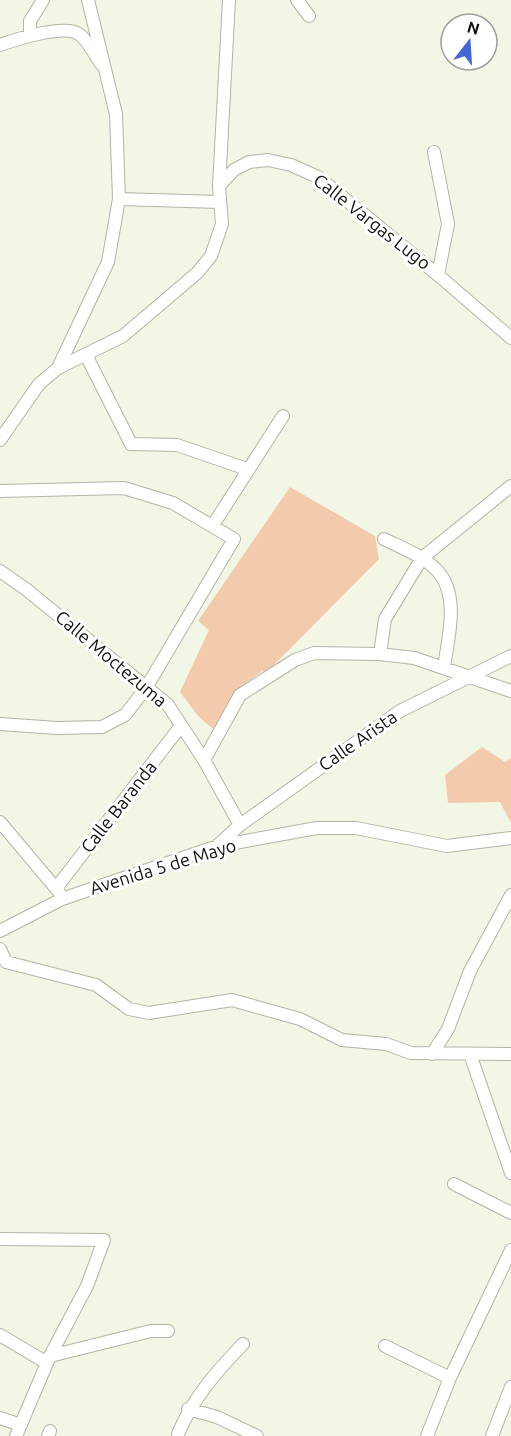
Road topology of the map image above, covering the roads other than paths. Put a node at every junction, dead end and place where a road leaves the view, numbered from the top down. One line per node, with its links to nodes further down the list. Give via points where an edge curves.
1 (44, 0): 6 (street, via 30,21)
2 (88, 0): 8 (street)
3 (229, 0): 10 (street)
4 (297, 0): 5 (street)
5 (309, 16)
6 (30, 34): 7 (street); 8 (street, via 72,31 81,35)
7 (0, 45)
8 (106, 71): 11 (street, via 116,114)
9 (434, 152): 13 (street, via 448,224)
10 (219, 186): 12 (street); 13 (street, Calle Vargas Lugo, via 234,170 249,162 268,160 291,165 318,177)
11 (119, 199): 12 (street); 16 (street, via 108,262)
12 (220, 202): 15 (street, via 222,224 211,256 197,273 123,336)
13 (438, 275): 14 (street, Calle Vargas Lugo)
14 (511, 338)
15 (86, 355): 16 (street); 19 (street, via 131,444 177,444)
16 (58, 368): 18 (street, via 39,384)
17 (283, 416): 19 (street)
18 (0, 440)
19 (247, 470): 22 (street)
20 (511, 486): 24 (street)
21 (0, 491): 22 (street, via 124,488 173,504)
22 (213, 525): 30 (street, via 234,539)
23 (384, 539): 24 (street)
24 (422, 558): 26 (street, via 385,619); 28 (street, via 441,574 448,593 451,620)
25 (0, 572): 30 (street, Calle Moctezuma)
26 (380, 654): 28 (street); 34 (street, via 314,653 295,660 240,695)
27 (511, 656): 29 (street, Calle Arista)
28 (444, 667): 29 (street)
29 (470, 678): 31 (street); 36 (street, Calle Arista, via 400,711)
30 (146, 688): 32 (street, via 124,716 102,728); 33 (street, Calle Moctezuma, via 168,705)
31 (511, 691)
32 (0, 724)
33 (180, 727): 34 (street, Calle Moctezuma); 39 (street, Calle Baranda)
34 (204, 760): 36 (street, Calle Moctezuma)
35 (0, 822): 39 (street)
36 (240, 825): 38 (street, Calle Arista)
37 (511, 838): 38 (street, Avenida 5 de Mayo, via 447,846 357,828 317,828)
38 (218, 846): 39 (street, Avenida 5 de Mayo)
39 (59, 893): 41 (street, Avenida 5 de Mayo)
40 (511, 895): 43 (street, via 471,970 448,1029)
41 (0, 931)
42 (0, 949): 43 (street, via 6,962 96,985 129,1009 149,1013 232,1000 300,1018 342,1040)
43 (432, 1054): 44 (street)
44 (470, 1054): 45 (street); 46 (street)
45 (511, 1054)
46 (511, 1170)
47 (454, 1184): 48 (street)
48 (511, 1213)
49 (0, 1239): 56 (street, via 104,1240 87,1286)
50 (511, 1250): 51 (street)
51 (506, 1276): 57 (street)
52 (168, 1331): 56 (street, via 151,1331)
53 (0, 1335): 56 (street)
54 (243, 1344): 59 (street, via 211,1377)
55 (385, 1346): 57 (street)
56 (48, 1359): 61 (street)
57 (450, 1378): 64 (street)
58 (511, 1387): 65 (street)
59 (188, 1409): 62 (street); 63 (street, via 218,1417)
60 (0, 1418): 61 (street)
61 (18, 1430)
62 (175, 1435)
63 (255, 1435)
64 (427, 1436)
65 (492, 1436)

